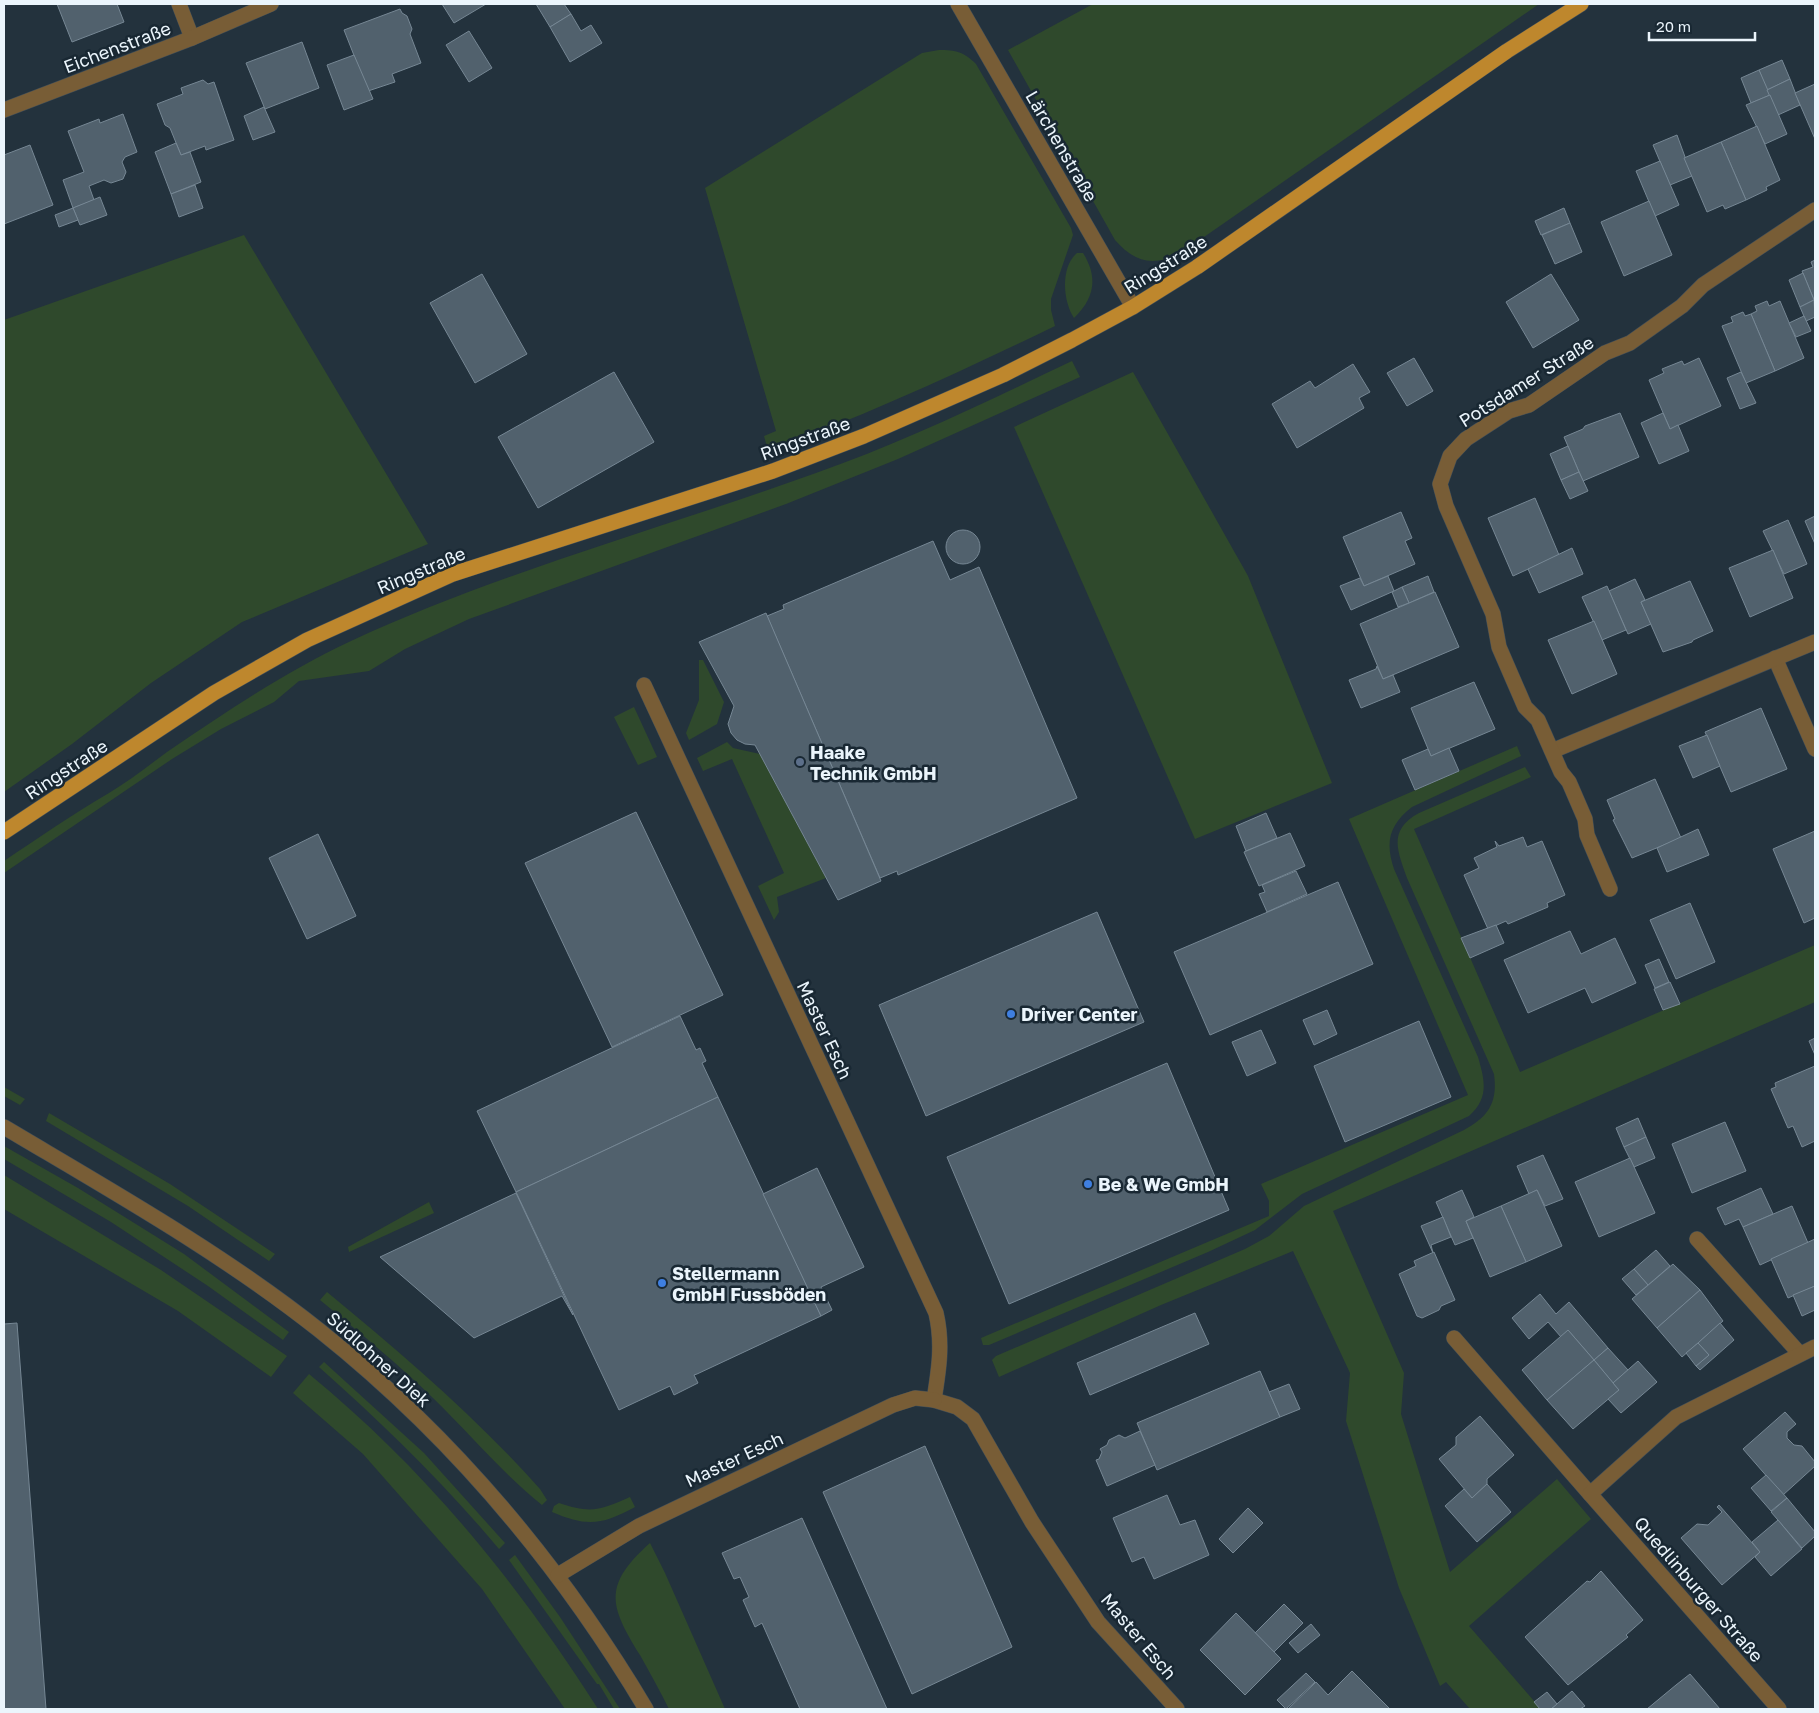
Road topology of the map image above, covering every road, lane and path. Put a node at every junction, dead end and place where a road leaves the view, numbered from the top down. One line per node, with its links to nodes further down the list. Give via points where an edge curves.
1 (179, 4): 5 (street)
2 (271, 4): 5 (street, Eichenstraße)
3 (958, 4): 8 (street, Lärchenstraße)
4 (1581, 4): 8 (main road, Ringstraße, via 1507,51 1197,267)
5 (192, 38): 6 (street, Eichenstraße)
6 (4, 110)
7 (1815, 210): 13 (street, Potsdamer Straße, via 1703,285 1682,306 1630,344 1605,353 1529,405 1509,411 1466,440 1450,456 1440,484 1446,506 1493,614 1499,647 1525,707 1538,720)
8 (1133, 307): 14 (main road, Ringstraße, via 1004,375 864,436 773,471 452,574 307,640 214,693)
9 (1815, 642): 10 (street)
10 (1775, 658): 12 (street); 13 (street)
11 (644, 685): 21 (street, Master Esch, via 936,1313 940,1364)
12 (1815, 749)
13 (1552, 751): 15 (street, Potsdamer Straße, via 1585,819 1587,835)
14 (4, 832)
15 (1610, 889)
16 (4, 1127): 23 (street, Südlohner Diek, via 156,1218 320,1330 472,1471)
17 (1697, 1239): 20 (street)
18 (1454, 1338): 22 (street, Quedlinburger Straße)
19 (1815, 1347): 20 (street)
20 (1800, 1354): 22 (street, via 1676,1417)
21 (934, 1400): 23 (street, Master Esch, via 915,1398 893,1404 639,1526); 25 (street, Master Esch, via 956,1407 973,1419 1032,1522 1098,1622)
22 (1590, 1494): 26 (street, Quedlinburger Straße)
23 (558, 1575): 24 (street, Südlohner Diek)
24 (646, 1709)
25 (1177, 1709)
26 (1779, 1709)

